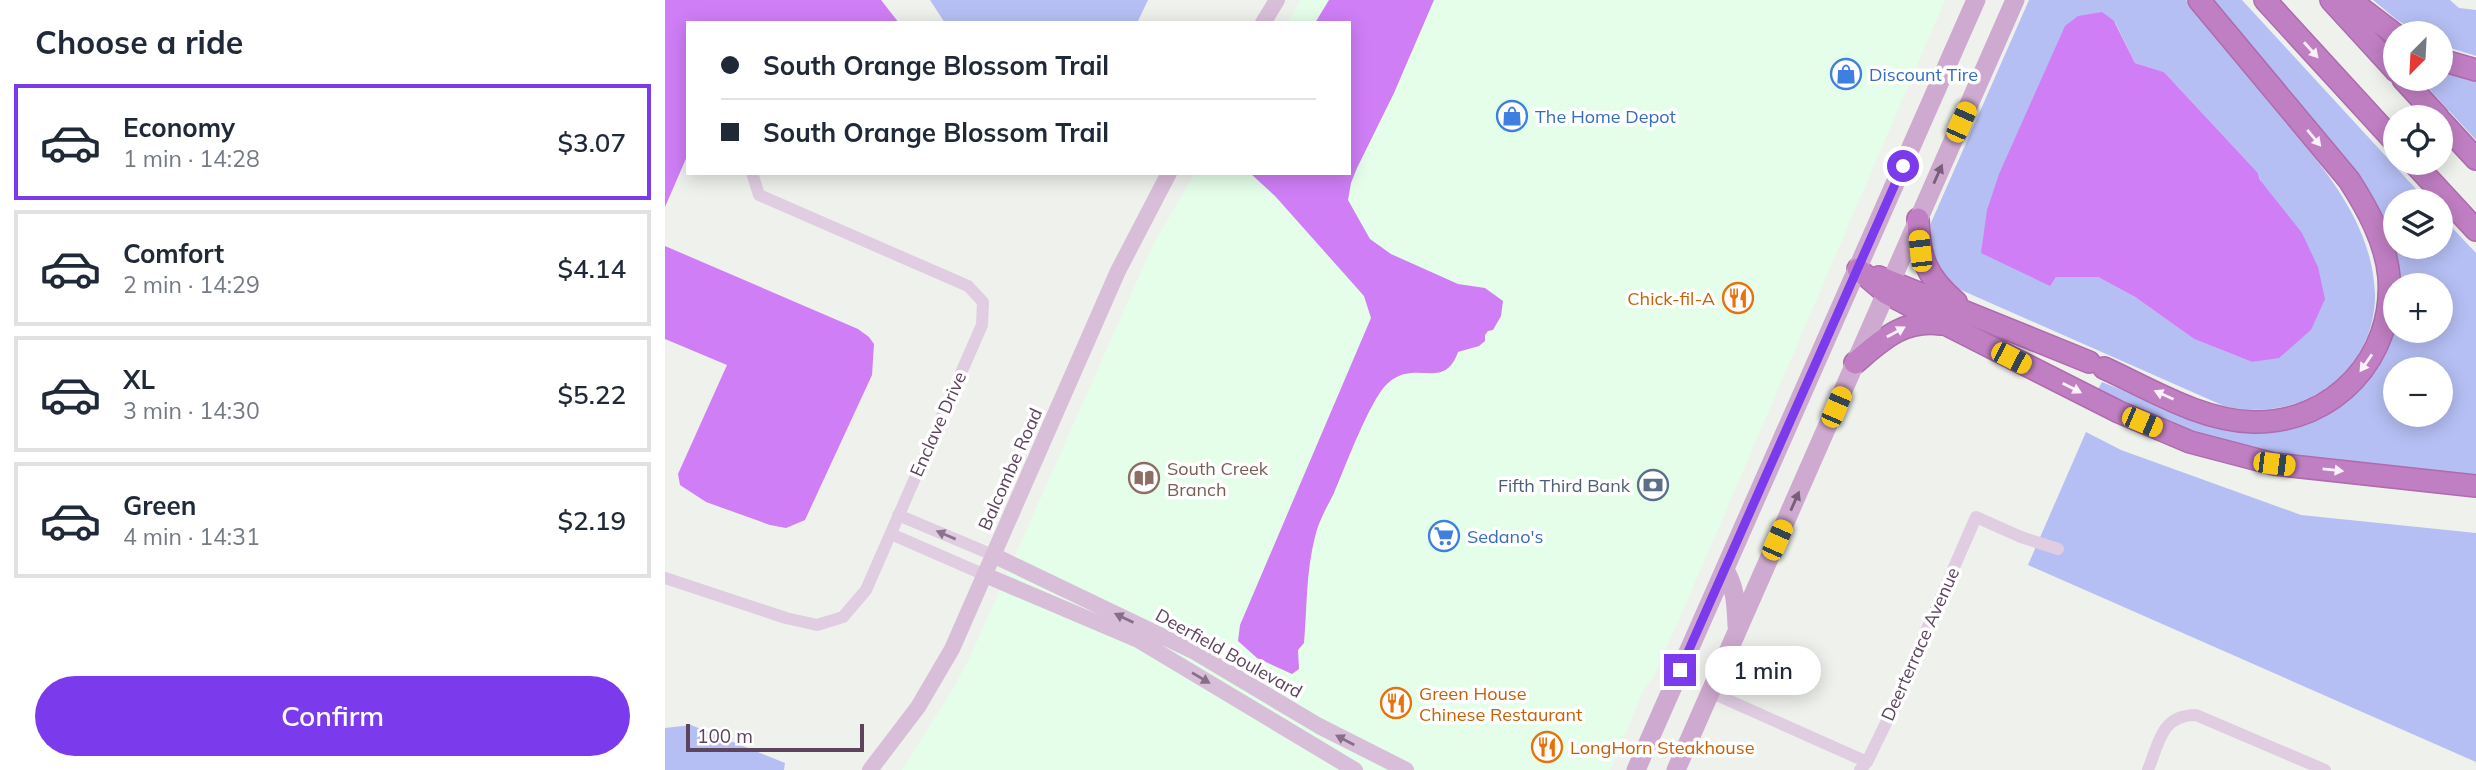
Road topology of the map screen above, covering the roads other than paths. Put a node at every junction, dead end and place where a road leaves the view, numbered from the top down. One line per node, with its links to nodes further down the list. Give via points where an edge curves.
1 (1277, 0): 8 (street)
2 (1976, 0): 23 (main road)
3 (2015, 0): 21 (main road, one-way to 3)
4 (2199, 0): 25 (highway, one-way to 25, via 2363,202 2386,258 2390,306 2374,352 2357,377 2325,405 2289,418 2224,419)
5 (2265, 0): 15 (highway, one-way to 15)
6 (2331, 0): 10 (highway)
7 (2350, 0): 9 (highway)
8 (1264, 21)
9 (2383, 25)
10 (2383, 57)
11 (2453, 63): 12 (highway)
12 (2476, 70)
13 (2414, 91): 14 (highway)
14 (2427, 105)
15 (2383, 129)
16 (2453, 133): 17 (highway)
17 (2476, 159)
18 (1169, 175): 32 (street, Balcombe Road, via 1118,271)
19 (2425, 175): 22 (highway)
20 (753, 176): 29 (street, Enclave Drive, via 759,195 968,286 983,302 982,325)
21 (1918, 219): 24 (main road); 25 (highway, via 1920,251 1930,275)
22 (2476, 230)
23 (1858, 269): 24 (highway); 33 (main road)
24 (1889, 287): 25 (highway); 26 (highway); 27 (main road)
25 (1968, 312)
26 (1945, 324): 27 (highway, one-way to 26, via 1899,330 1926,322); 28 (highway, one-way to 28, via 2119,412 2216,451 2274,464)
27 (1854, 363): 36 (main road, one-way to 27)
28 (2476, 486)
29 (898, 515): 30 (street, Enclave Drive); 32 (street, one-way to 29)
30 (891, 534): 34 (street); 35 (street, Enclave Drive, via 866,590 843,617 817,625)
31 (2058, 549): 39 (street, Deerterrace Avenue, via 1976,517)
32 (993, 555): 34 (street, Balcombe Road); 38 (street, Deerfield Boulevard, one-way to 32, via 1193,651)
33 (1724, 570): 36 (main road, via 1736,598); 43 (main road)
34 (985, 575): 40 (street, Balcombe Road, via 952,649 918,708); 41 (street, Deerfield Boulevard, one-way to 41, via 1138,640)
35 (665, 578)
36 (1737, 631): 37 (main road)
37 (1710, 692): 39 (street); 44 (main road)
38 (1386, 766): 42 (street, Deerfield Boulevard)
39 (1863, 766)
40 (870, 770)
41 (1355, 770)
42 (1406, 770)
43 (1636, 770)
44 (1676, 770)
45 (2148, 770): 46 (street, via 2167,723 2181,715 2196,715)
46 (2325, 770)

